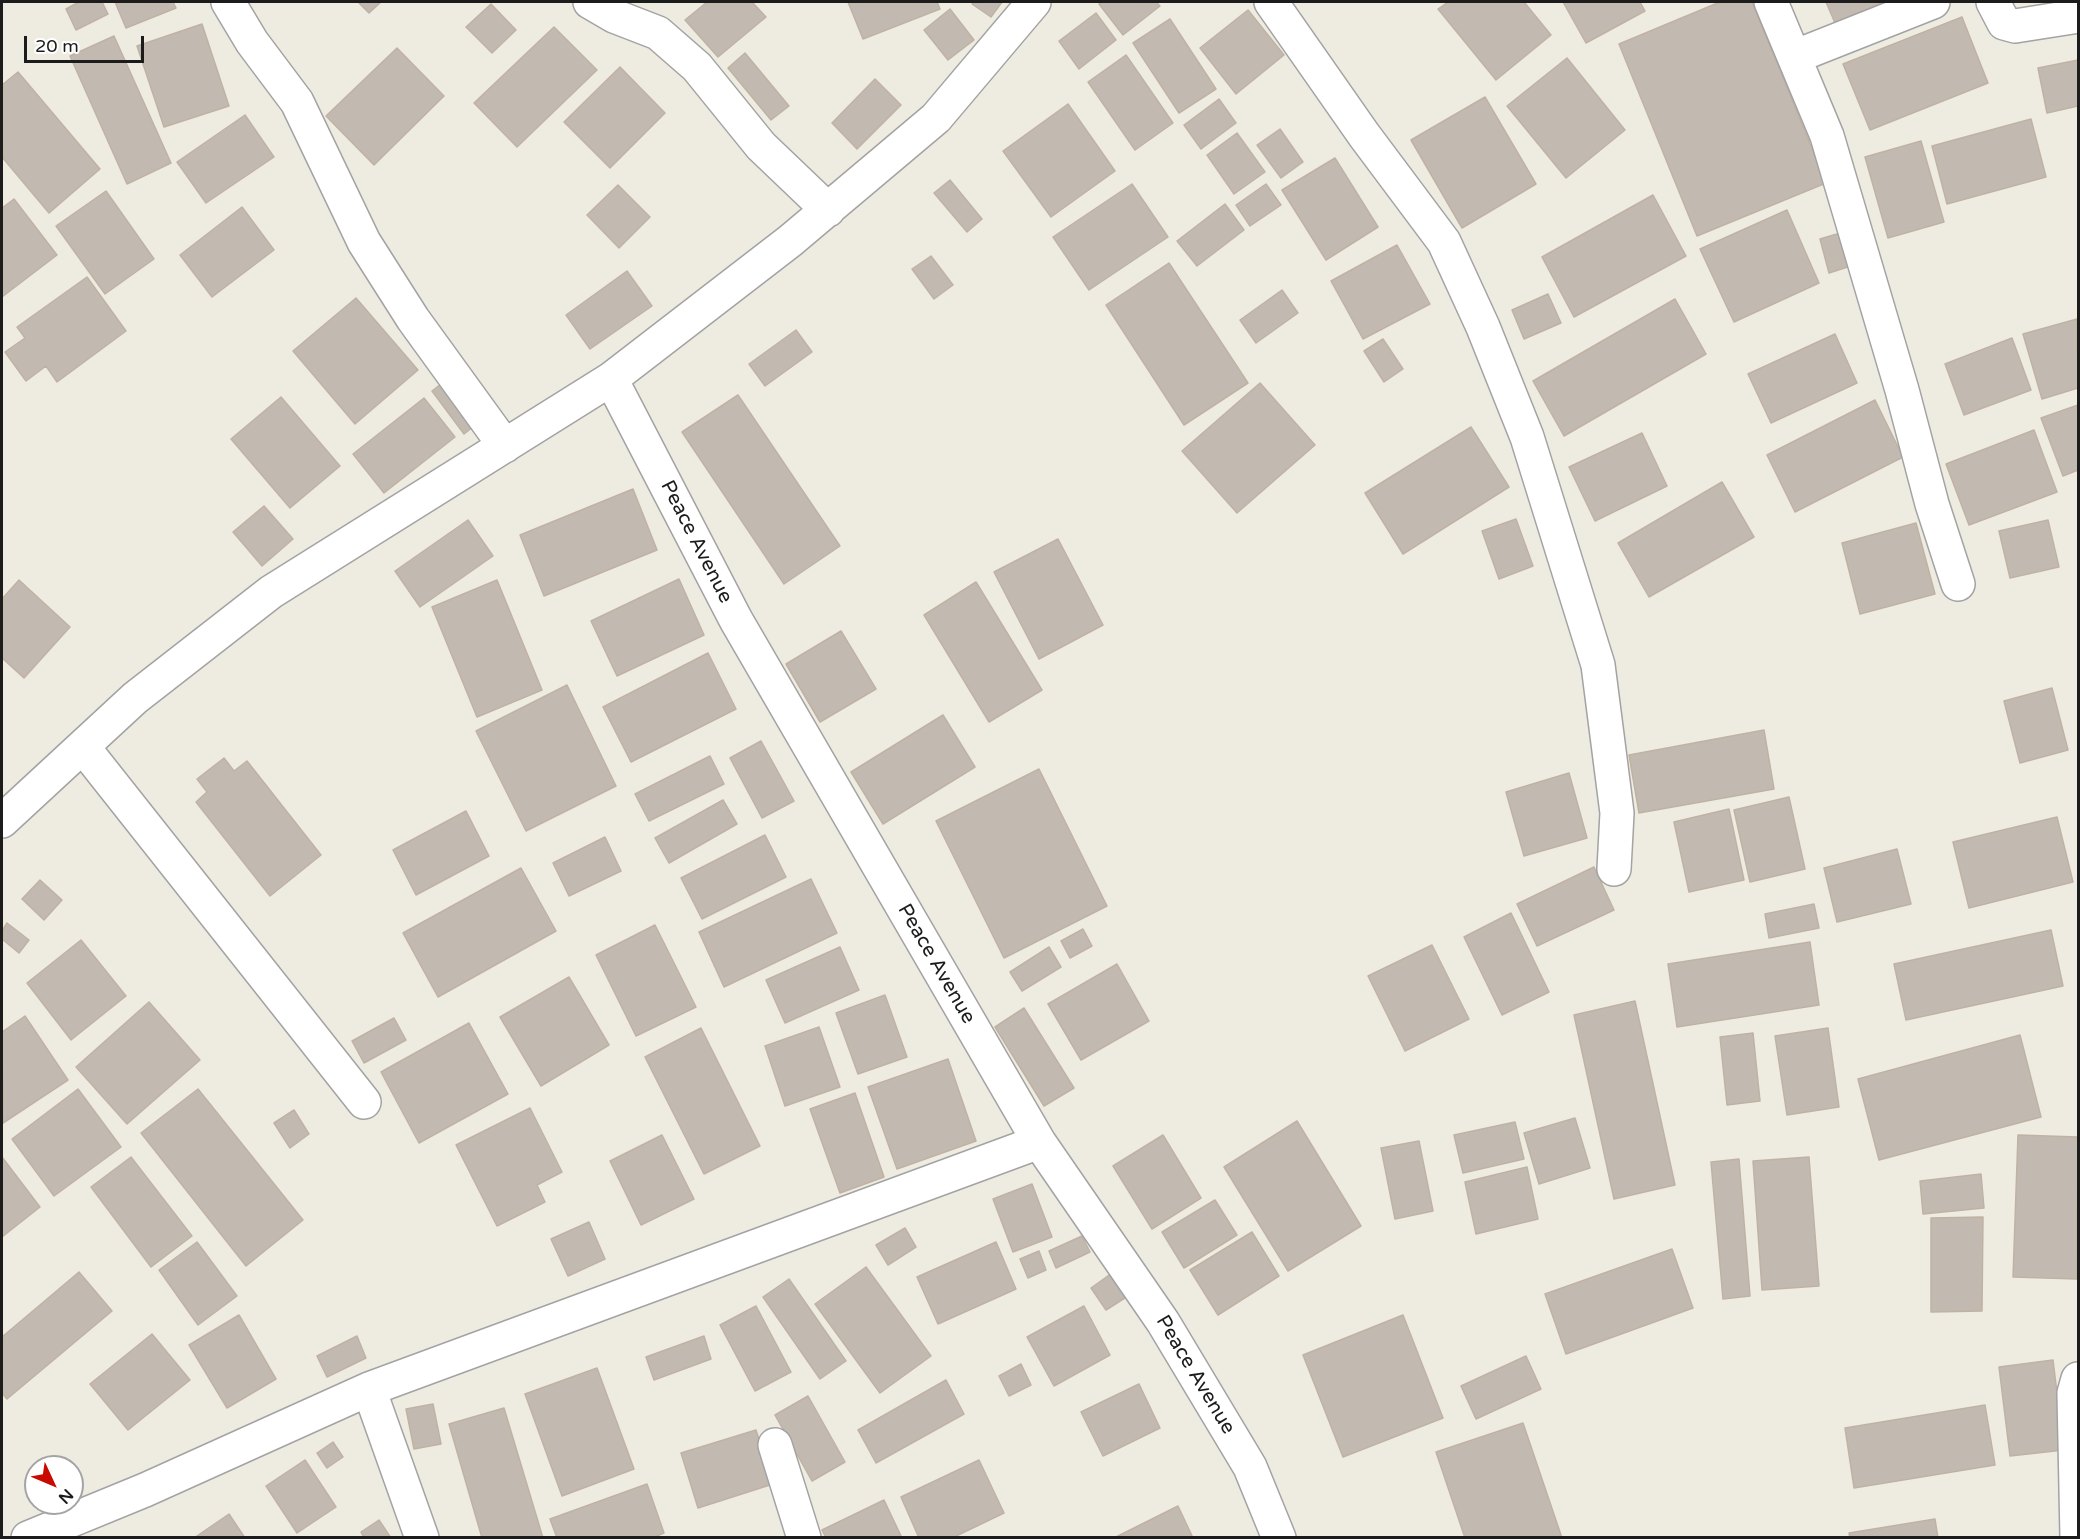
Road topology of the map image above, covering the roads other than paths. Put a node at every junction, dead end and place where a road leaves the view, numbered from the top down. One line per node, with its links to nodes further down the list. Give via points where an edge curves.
1 (228, 2): 12 (street, via 297,102 364,242 413,319)
2 (590, 2): 10 (street, via 658,33 697,67 761,146)
3 (1034, 2): 10 (street, via 936,118)
4 (1271, 2): 16 (street, via 1444,242 1527,437 1598,665 1617,813)
5 (1771, 2): 9 (street)
6 (1933, 2): 9 (street)
7 (1994, 2): 8 (street, via 2004,23 2015,26)
8 (2079, 16)
9 (1794, 57): 13 (street, via 1827,136)
10 (828, 210): 11 (street)
11 (611, 379): 12 (street); 18 (street, Peace Avenue, via 736,620)
12 (505, 446): 14 (street, via 271,592 135,698)
13 (1958, 584)
14 (83, 747): 15 (street); 17 (street)
15 (2, 821)
16 (1614, 869)
17 (364, 1102)
18 (1040, 1142): 20 (street); 25 (street, Peace Avenue, via 1163,1322 1250,1467)
19 (2079, 1379): 26 (street, via 2074,1393)
20 (369, 1389): 22 (street); 23 (street)
21 (775, 1445): 24 (street)
22 (28, 1538)
23 (422, 1538)
24 (804, 1538)
25 (1279, 1538)
26 (2078, 1538)

